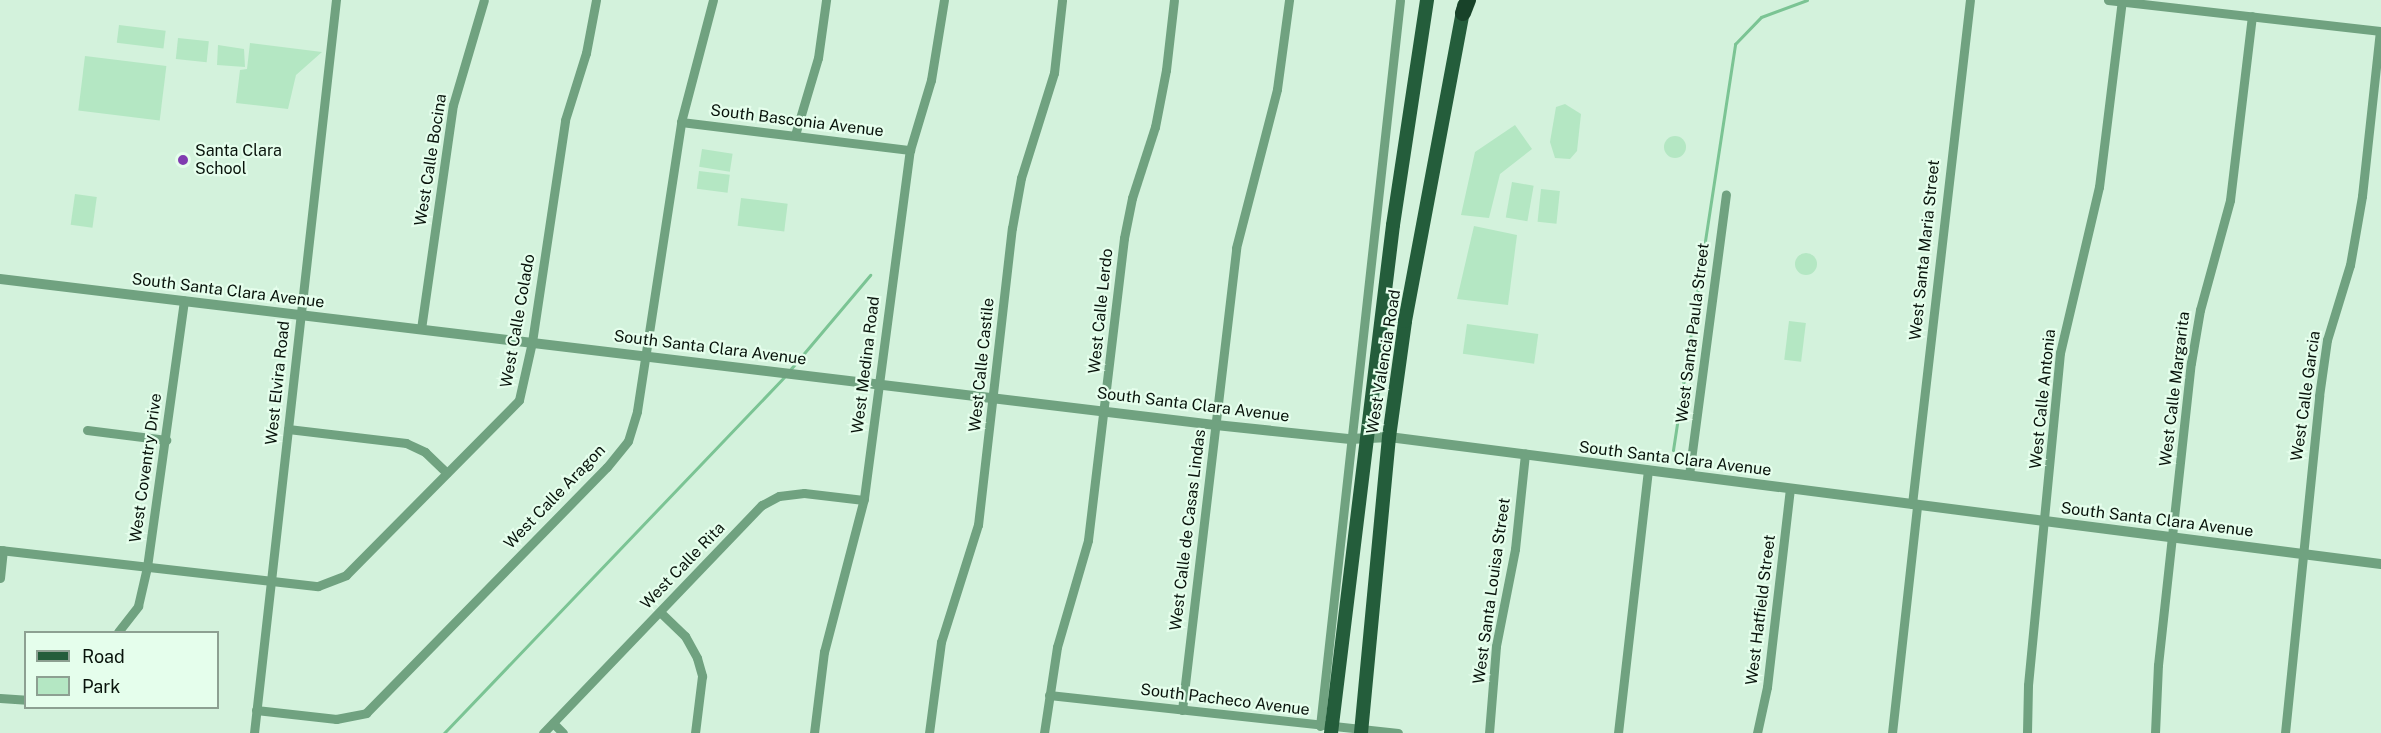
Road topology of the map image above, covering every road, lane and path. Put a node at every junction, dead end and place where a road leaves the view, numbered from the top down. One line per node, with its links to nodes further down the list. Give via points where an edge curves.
1 (336, 0): 24 (street, West Elvira Road)
2 (484, 0): 25 (street, West Calle Bocina, via 453,105)
3 (596, 0): 26 (street, West Calle Colado, via 586,53 565,120)
4 (713, 0): 18 (street, West Calle Aragon)
5 (826, 0): 19 (street, via 818,58)
6 (944, 0): 20 (street, West Medina Road, via 931,80)
7 (1062, 0): 29 (street, West Calle Castile, via 1054,73 1021,178 1012,228)
8 (1174, 0): 30 (street, West Calle Lerdo, via 1160,104 1124,238)
9 (1289, 0): 31 (street, West Calle de Casas Lindas, via 1267,140 1236,248)
10 (1400, 0): 36 (street, West Valencia Road)
11 (1427, 0): 35 (main road, West Valencia Road, via 1393,225)
12 (1970, 0): 44 (street, West Santa Maria Street)
13 (2108, 0): 14 (street)
14 (2122, 1): 16 (street); 45 (street, West Calle Antonia, via 2099,187 2060,353)
15 (1465, 4): 34 (main road, West Valencia Road, via 1405,321)
16 (2252, 16): 17 (street); 46 (street, West Calle Margarita, via 2230,200 2200,310 2191,363)
17 (2380, 31): 48 (street, West Calle Garcia, via 2362,196 2350,265 2327,340)
18 (681, 122): 19 (street, South Basconia Avenue); 27 (street, West Calle Aragon)
19 (795, 135): 20 (street, South Basconia Avenue)
20 (910, 150): 28 (street, West Medina Road)
21 (1726, 194): 41 (street, West Santa Paula Street)
22 (0, 279): 23 (street, South Santa Clara Avenue)
23 (184, 301): 24 (street, South Santa Clara Avenue); 37 (street, West Coventry Drive)
24 (300, 315): 25 (street, South Santa Clara Avenue); 33 (street, West Elvira Road)
25 (421, 329): 26 (street, South Santa Clara Avenue)
26 (532, 342): 27 (street, South Santa Clara Avenue); 40 (street, West Calle Colado, via 519,400)
27 (646, 356): 28 (street, South Santa Clara Avenue); 58 (street, West Calle Aragon, via 637,414 628,441 366,713 336,718)
28 (879, 383): 29 (street, South Santa Clara Avenue); 43 (street, West Medina Road)
29 (993, 397): 30 (street, South Santa Clara Avenue); 68 (street, West Calle Castile, via 978,525 941,642)
30 (1104, 410): 31 (street, South Santa Clara Avenue); 55 (street, West Calle Lerdo, via 1088,540 1057,647)
31 (1216, 425): 36 (street, South Santa Clara Avenue); 59 (street, West Calle de Casas Lindas)
32 (87, 429): 37 (street)
33 (288, 429): 40 (street, via 405,443 425,452); 52 (street, West Elvira Road)
34 (1389, 437): 35 (street, South Santa Clara Avenue); 38 (street, South Santa Clara Avenue); 62 (main road, West Valencia Road)
35 (1369, 438): 36 (street, South Santa Clara Avenue); 61 (main road, West Valencia Road)
36 (1350, 439): 61 (street, West Valencia Road)
37 (165, 440): 50 (street, West Coventry Drive)
38 (1525, 454): 39 (street, South Santa Clara Avenue); 71 (street, West Santa Louisa Street, via 1515,549 1496,646)
39 (1648, 470): 41 (street, South Santa Clara Avenue); 72 (street)
40 (447, 473): 52 (street, West Calle Colado, via 346,575 318,586)
41 (1689, 476): 42 (street, South Santa Clara Avenue)
42 (1790, 489): 44 (street, South Santa Clara Avenue); 73 (street, West Hatfield Street, via 1767,687)
43 (864, 500): 53 (street, West Calle Rita, via 804,493 779,496 762,505); 67 (street, West Medina Road, via 824,652)
44 (1914, 504): 45 (street, South Santa Clara Avenue); 74 (street, West Santa Maria Street)
45 (2045, 521): 46 (street, South Santa Clara Avenue); 75 (street, West Calle Antonia, via 2028,685)
46 (2173, 537): 48 (street, South Santa Clara Avenue); 76 (street, West Calle Margarita, via 2158,666)
47 (2, 550): 50 (street); 51 (street)
48 (2300, 554): 49 (street, South Santa Clara Avenue); 77 (street, West Calle Garcia)
49 (2381, 564)
50 (147, 567): 52 (street); 54 (street, West Coventry Drive, via 138,606)
51 (0, 578)
52 (270, 581): 58 (street, West Elvira Road)
53 (660, 612): 60 (street, West Calle Rita); 66 (street, via 685,636 697,658 702,676)
54 (119, 631)
55 (1049, 695): 59 (street, South Pacheco Avenue); 69 (street, West Calle Lerdo)
56 (0, 698): 57 (street)
57 (24, 700)
58 (256, 710): 63 (street, West Elvira Road)
59 (1182, 710): 61 (street, South Pacheco Avenue)
60 (553, 723): 64 (street, West Calle Rita); 65 (street)
61 (1328, 728): 62 (street, South Pacheco Avenue)
62 (1362, 731): 70 (street, South Pacheco Avenue)
63 (254, 733)
64 (543, 733)
65 (562, 733)
66 (695, 733)
67 (814, 733)
68 (929, 733)
69 (1044, 733)
70 (1398, 733)
71 (1489, 733)
72 (1618, 733)
73 (1757, 733)
74 (1892, 733)
75 (2027, 733)
76 (2156, 733)
77 (2285, 733)

